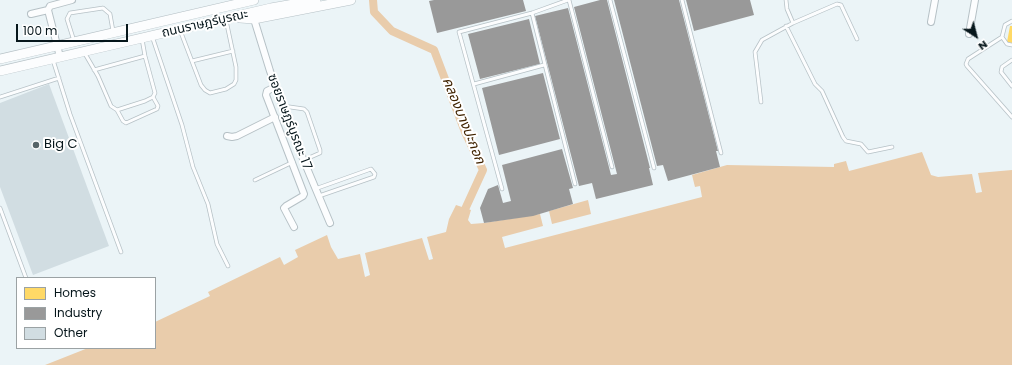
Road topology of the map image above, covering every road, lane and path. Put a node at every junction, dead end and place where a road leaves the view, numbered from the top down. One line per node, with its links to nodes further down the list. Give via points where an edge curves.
1 (72, 0): 12 (street)
2 (232, 0): 14 (main road)
3 (254, 0): 14 (main road, ถนนราษฎร์บูรณะ)
4 (316, 0): 17 (main road, ถนนราษฎร์บูรณะ)
5 (351, 0): 18 (main road)
6 (569, 0): 15 (lane); 59 (lane)
7 (610, 0): 60 (lane)
8 (682, 0): 56 (lane)
9 (786, 0): 21 (lane)
10 (935, 0): 20 (street)
11 (975, 0): 25 (street)
12 (65, 1): 13 (street, via 50,6)
13 (48, 10): 16 (street); 32 (street)
14 (201, 12): 24 (main road, ถนนราษฎร์บูรณะ)
15 (532, 13): 40 (lane); 44 (lane, via 459,32)
16 (31, 14)
17 (228, 18): 18 (main road); 23 (main road, ถนนราษฎร์บูรณะ); 34 (lane)
18 (254, 19): 46 (street, ซอยราษฎร์บูรณะ 17)
19 (1012, 21): 27 (lane, via 1005,25)
20 (931, 22)
21 (793, 23): 22 (lane); 29 (lane, via 837,4 841,5)
22 (786, 26): 49 (lane, via 762,40 755,52); 55 (lane, via 846,141 861,144 868,152)
23 (180, 30): 26 (main road, ถนนราษฎร์บูรณะ); 39 (lane)
24 (114, 33): 30 (main road, ถนนราษฎร์บูรณะ); 30 (lane, via 110,14 102,8 70,13 67,19)
25 (969, 34)
26 (152, 36): 28 (main road, ถนนราษฎร์บูรณะ); 70 (lane, via 182,124 193,167 208,204 217,244)
27 (1002, 37): 31 (lane, via 1007,44); 53 (lane, via 968,59 966,64)
28 (142, 39): 33 (main road, ถนนราษฎร์บูรณะ); 35 (lane)
29 (858, 40)
30 (74, 42): 32 (main road, ถนนราษฎร์บูรณะ)
31 (1012, 45)
32 (57, 46): 36 (street); 37 (main road, ถนนราษฎร์บูรณะ)
33 (84, 51): 36 (main road, ถนนราษฎร์บูรณะ); 41 (lane)
34 (233, 51): 39 (lane); 39 (lane, via 236,67 234,84 210,93 201,85)
35 (145, 56): 41 (lane); 48 (lane, via 155,93)
36 (56, 58): 42 (main road, ถนนราษฎร์บูรณะ); 43 (lane)
37 (0, 59)
38 (1012, 60): 45 (lane, via 1001,70 1001,74)
39 (192, 61)
40 (544, 66): 44 (lane); 62 (lane)
41 (94, 70): 51 (lane, via 111,106)
42 (0, 71)
43 (59, 78): 47 (lane); 69 (lane)
44 (474, 84): 64 (lane)
45 (1012, 86)
46 (275, 87): 50 (street, ซอยราษฎร์บูรณะ 17); 52 (street, via 267,91 266,95)
47 (0, 97)
48 (153, 97): 51 (lane); 51 (lane, via 158,106 157,110 126,123)
49 (761, 102)
50 (282, 106): 57 (street, ซอยราษฎร์บูรณะ 17); 57 (lane, via 304,109 307,112 320,153)
51 (117, 110)
52 (275, 116): 54 (street, via 237,136); 58 (street)
53 (1012, 117)
54 (227, 136)
55 (892, 147)
56 (721, 153)
57 (303, 160): 63 (street, ซอยราษฎร์บูรณะ 17)
58 (293, 162): 61 (lane); 68 (street, via 304,194 284,208)
59 (612, 167)
60 (654, 168)
61 (255, 180)
62 (575, 184)
63 (315, 189): 65 (street, ซอยราษฎร์บูรณะ 17); 65 (lane, via 371,169 375,174 374,177)
64 (502, 189)
65 (318, 196): 67 (street, ซอยราษฎร์บูรณะ 17)
66 (0, 208): 71 (lane)
67 (330, 223)
68 (294, 227)
69 (121, 252)
70 (228, 266)
71 (26, 277)

